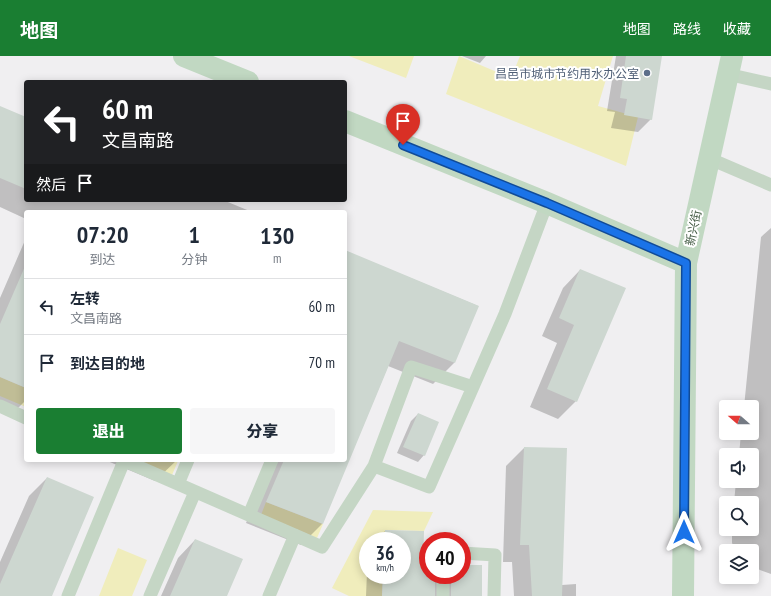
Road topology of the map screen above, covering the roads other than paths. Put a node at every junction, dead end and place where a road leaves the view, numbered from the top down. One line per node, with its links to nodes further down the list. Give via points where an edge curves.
1 (184, 56): 3 (street)
2 (729, 65): 4 (lane); 6 (street, 新兴街)
3 (243, 80)
4 (771, 84)
5 (347, 122): 8 (street)
6 (708, 158): 7 (lane); 9 (street, 新兴街)
7 (771, 185)
8 (547, 203): 9 (street); 10 (lane, via 505,314)
9 (686, 263): 29 (street, 新兴街)
10 (473, 387): 17 (lane, via 429,487); 17 (lane, via 412,367)
11 (0, 406): 12 (lane)
12 (24, 417)
13 (123, 462): 24 (lane)
14 (128, 462): 18 (lane)
15 (187, 462): 18 (lane)
16 (271, 462): 20 (lane)
17 (374, 466): 21 (lane, via 322,547)
18 (178, 484): 19 (lane)
19 (194, 492): 20 (lane); 25 (lane)
20 (249, 515): 21 (lane)
21 (295, 535): 26 (lane)
22 (471, 554): 28 (lane, via 495,556)
23 (443, 584): 27 (lane)
24 (68, 596)
25 (150, 596)
26 (269, 596)
27 (443, 596)
28 (494, 596)
29 (683, 596)

